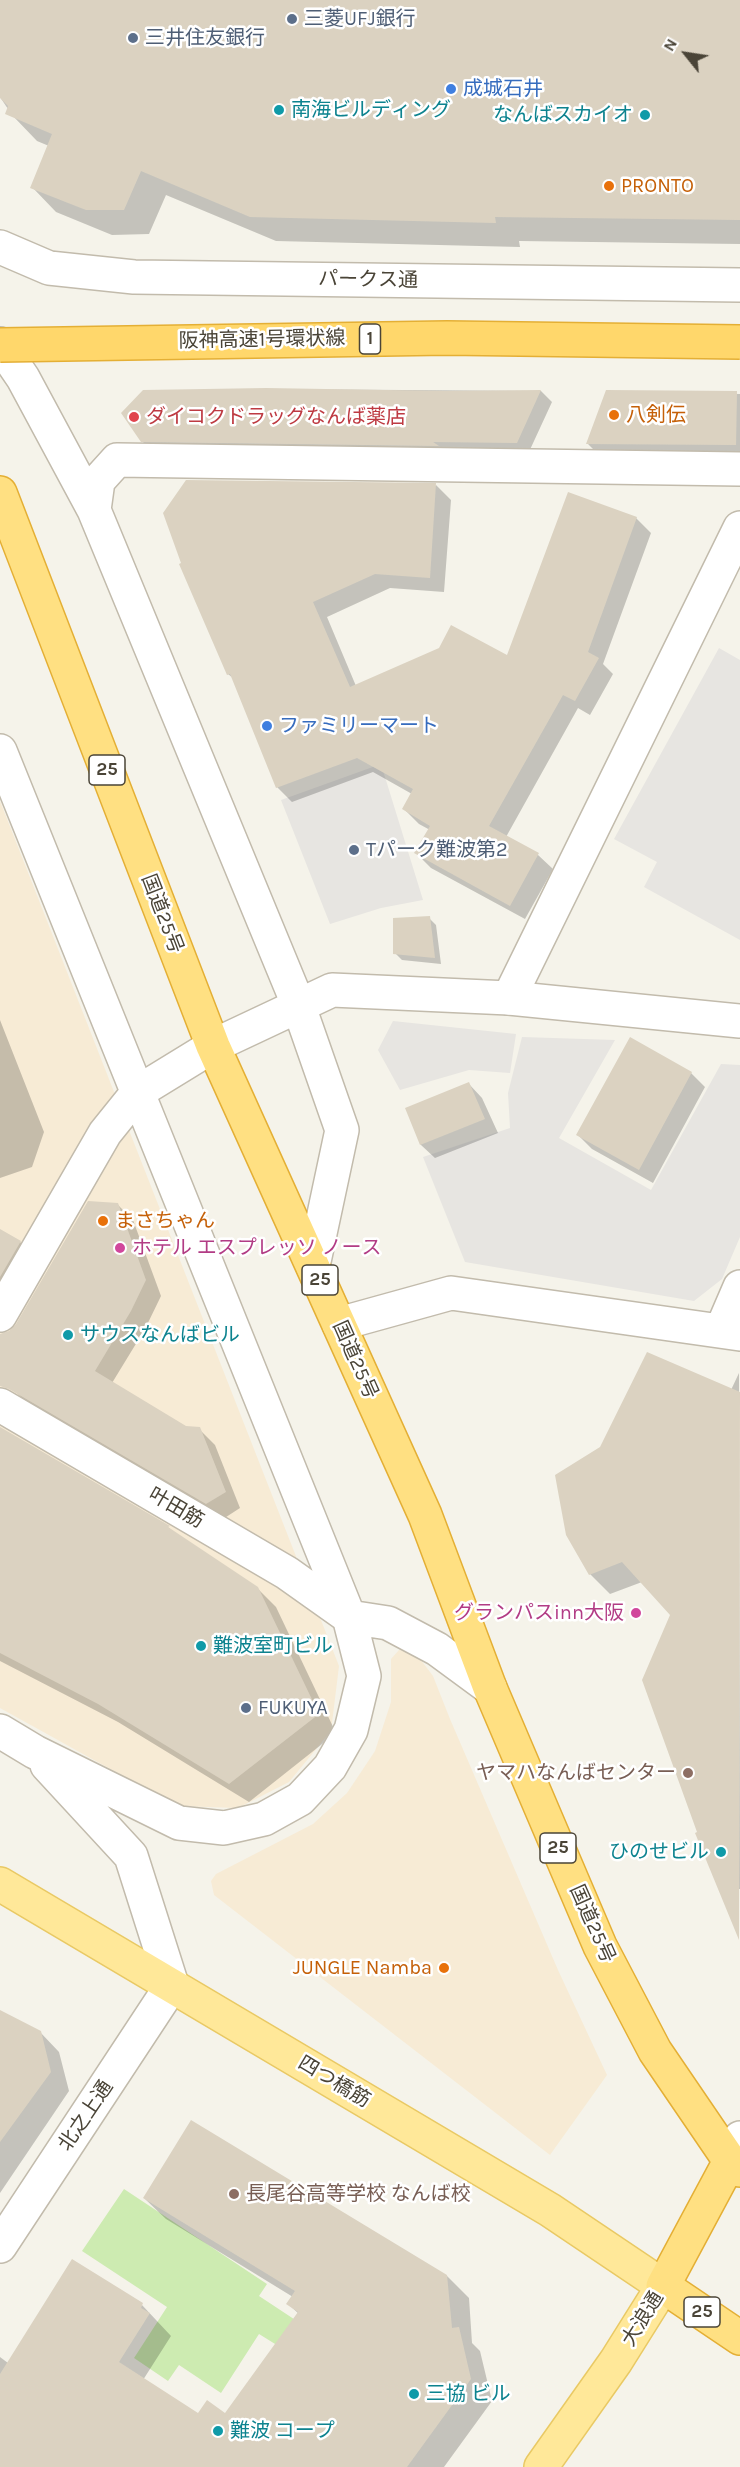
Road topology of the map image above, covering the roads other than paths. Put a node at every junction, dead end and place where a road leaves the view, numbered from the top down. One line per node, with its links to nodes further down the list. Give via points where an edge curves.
1 (0, 246): 2 (street, パークス通, via 49,268 134,277)
2 (740, 285)
3 (740, 342): 4 (highway, 阪神高速1号環状線 / 1, bridge, via 447,338)
4 (0, 344): 7 (street, via 23,378)
5 (740, 469): 7 (street, via 117,460 98,481)
6 (0, 493): 14 (highway, 国道25号 / 25)
7 (94, 510): 12 (street)
8 (740, 528): 9 (street)
9 (731, 572): 11 (street)
10 (0, 751): 15 (street)
11 (509, 998): 12 (street, via 332,990); 13 (street)
12 (297, 1004): 14 (street); 16 (street, via 342,1130)
13 (740, 1021)
14 (213, 1047): 15 (street); 16 (highway, 国道25号 / 25)
15 (138, 1092): 18 (street, via 105,1133); 22 (street)
16 (313, 1266): 19 (highway, 国道25号 / 25)
17 (740, 1287): 20 (street)
18 (0, 1314)
19 (339, 1323): 20 (street, via 451,1293); 23 (highway, 国道25号 / 25, via 425,1515)
20 (731, 1333)
21 (0, 1405): 22 (street, 叶田筋, via 287,1573)
22 (349, 1617): 23 (street, via 388,1623 437,1649); 25 (street, via 364,1676 351,1730 330,1767 300,1799 264,1819 224,1828 179,1823)
23 (490, 1688): 28 (highway, 国道25号 / 25, via 600,1946 655,2051)
24 (0, 1731): 25 (street)
25 (36, 1752): 27 (street, via 130,1856)
26 (0, 1884): 27 (main road, 四つ橋筋)
27 (172, 1985): 29 (street, 北之上通); 30 (main road, 四つ橋筋, via 550,2210)
28 (736, 2157): 30 (highway, 大浪通 / 25)
29 (0, 2246)
30 (663, 2286): 31 (highway, 25); 32 (main road, 大浪通)
31 (740, 2338)
32 (541, 2467)

